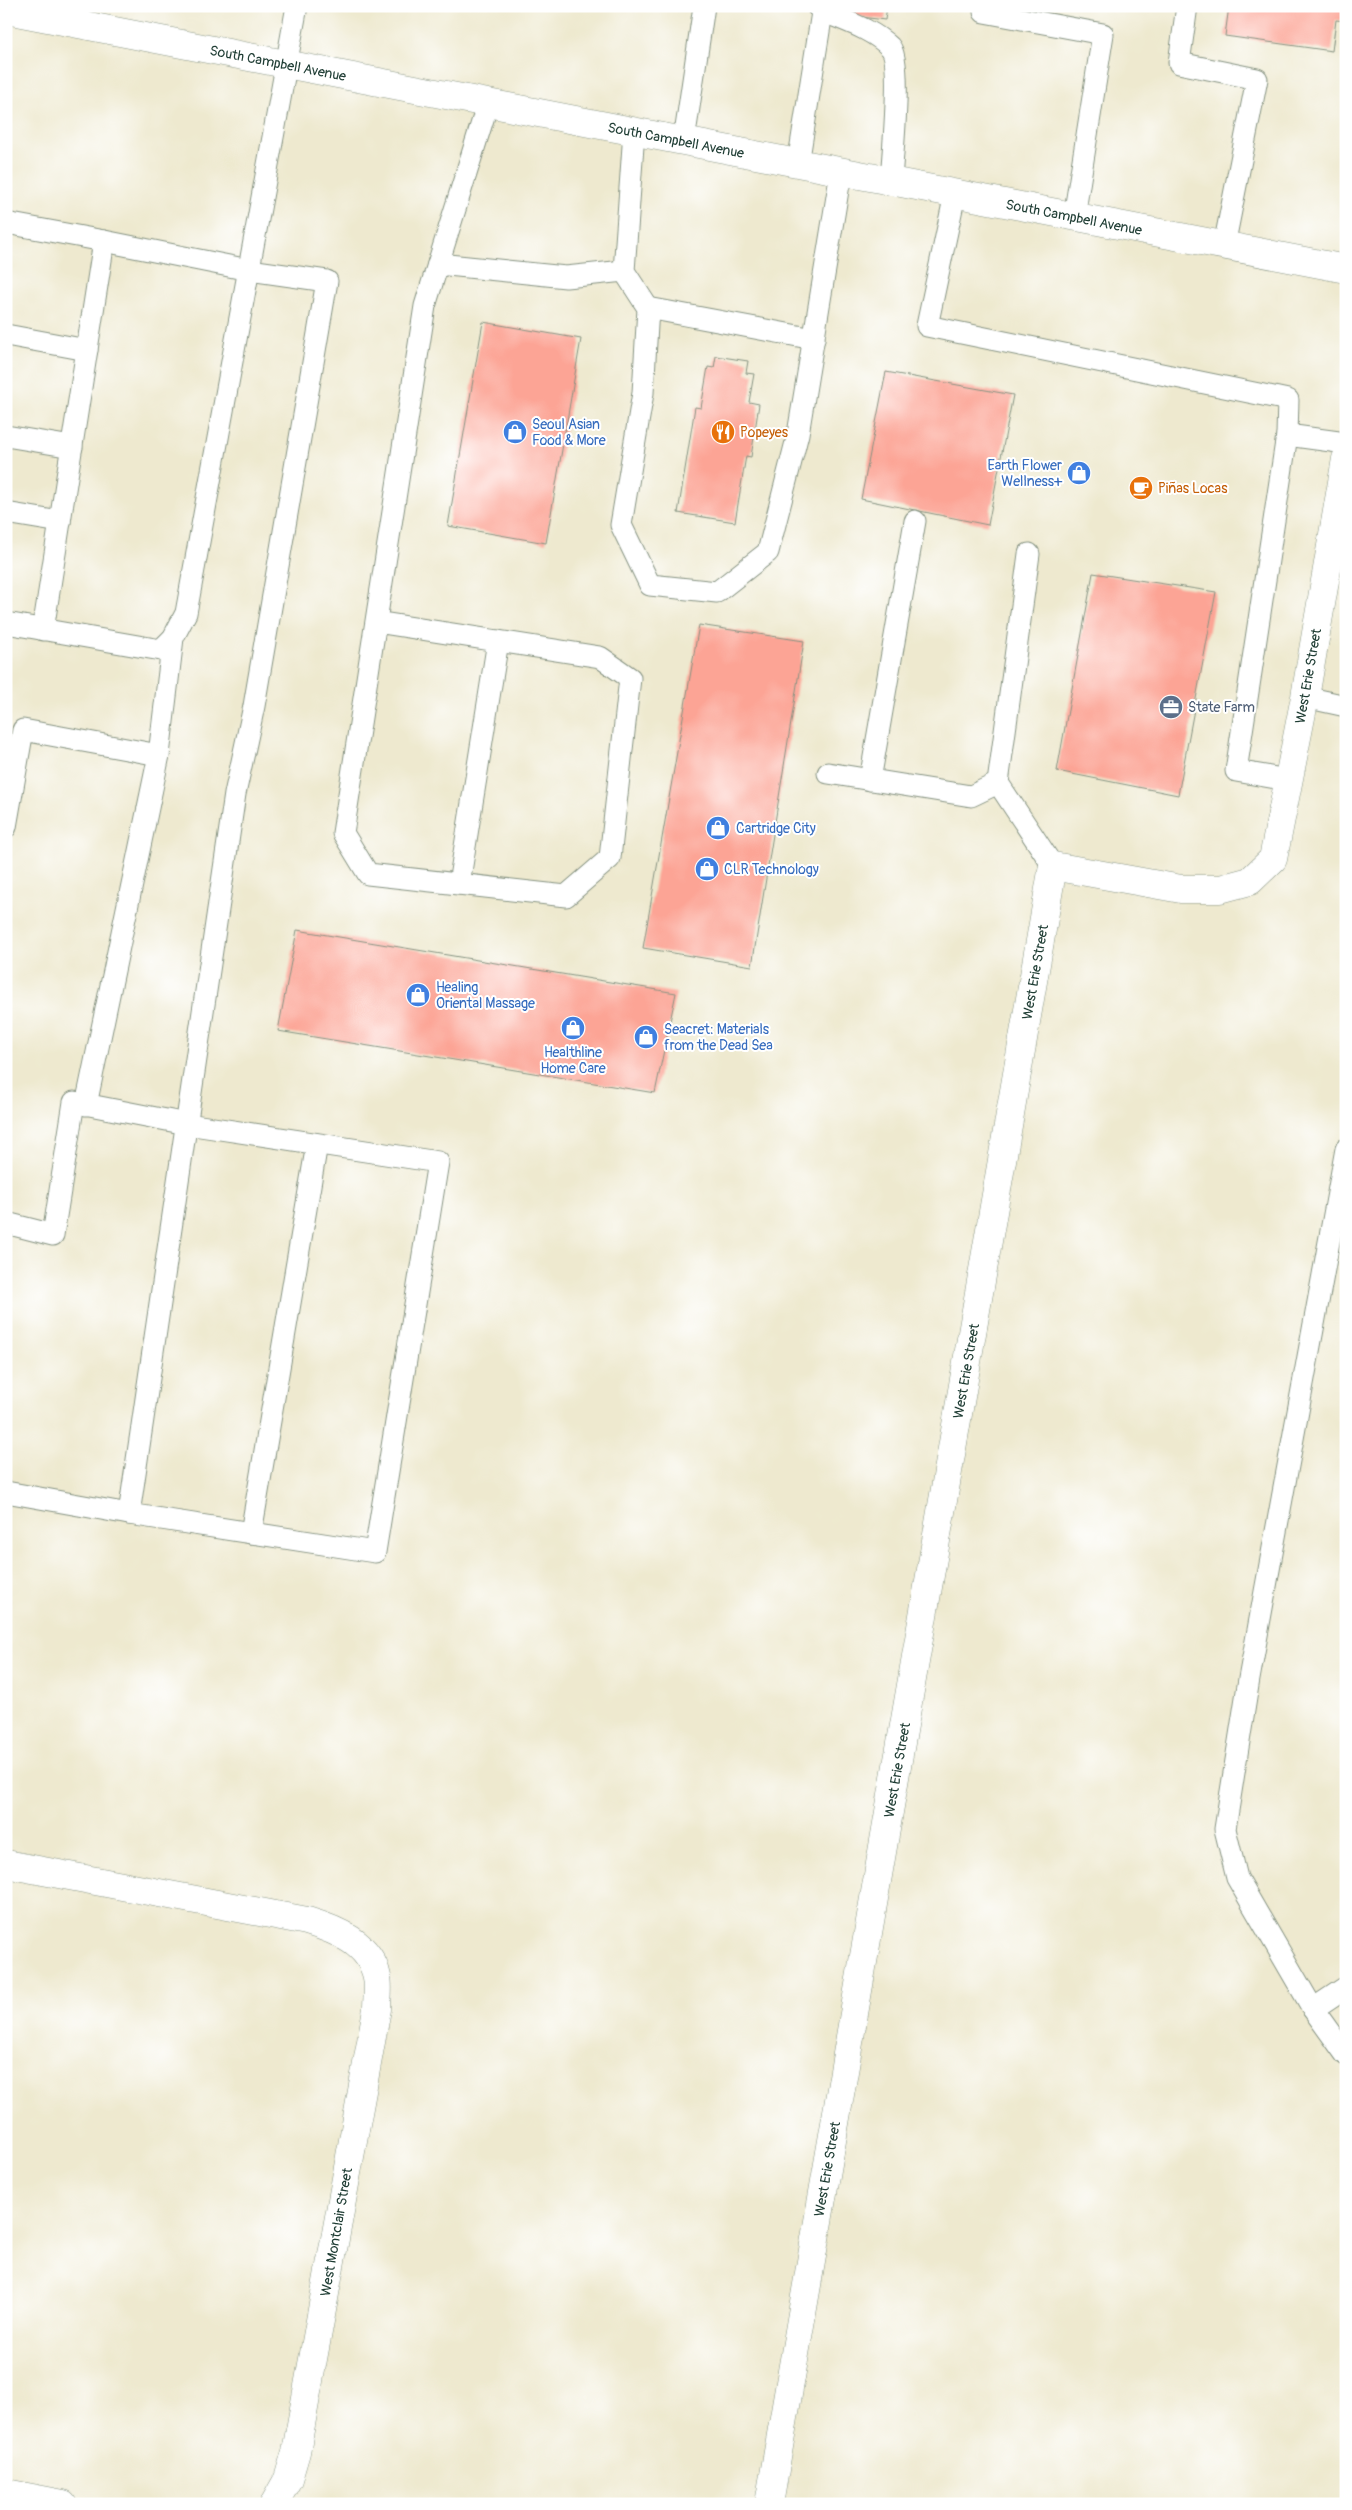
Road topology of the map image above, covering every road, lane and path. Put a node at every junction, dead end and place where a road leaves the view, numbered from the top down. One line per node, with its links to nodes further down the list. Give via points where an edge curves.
1 (297, 6): 7 (lane)
2 (704, 6): 10 (lane)
3 (1187, 6): 18 (lane, via 1179,64 1257,79)
4 (821, 8): 11 (lane); 13 (lane, via 872,34 892,49 897,73)
5 (6, 10): 7 (street, South Campbell Avenue)
6 (984, 12): 15 (lane, via 1103,34)
7 (286, 64): 8 (street, South Campbell Avenue); 20 (lane)
8 (488, 103): 9 (street, South Campbell Avenue); 19 (lane)
9 (634, 132): 10 (street, South Campbell Avenue); 22 (lane)
10 (684, 142): 11 (street, South Campbell Avenue)
11 (798, 164): 12 (street, South Campbell Avenue)
12 (841, 172): 13 (street, South Campbell Avenue); 25 (lane)
13 (891, 181): 14 (street, South Campbell Avenue)
14 (955, 194): 15 (street, South Campbell Avenue); 27 (lane, via 927,326 1288,400)
15 (1074, 216): 18 (street, South Campbell Avenue)
16 (6, 223): 17 (lane)
17 (104, 241): 20 (lane); 26 (lane)
18 (1224, 246): 21 (street, South Campbell Avenue)
19 (438, 264): 22 (lane, via 566,277); 36 (lane, via 425,306)
20 (249, 270): 39 (lane, via 186,613); 52 (lane, via 327,281 254,706 235,794)
21 (1346, 270)
22 (624, 271): 23 (lane)
23 (648, 308): 25 (lane); 25 (lane, via 643,392 621,525 650,585 717,592 768,552 798,434)
24 (6, 335): 26 (lane)
25 (814, 339)
26 (87, 350): 30 (lane)
27 (1287, 435): 29 (lane); 46 (lane, via 1236,771)
28 (6, 436): 30 (lane)
29 (1346, 443)
30 (72, 447): 34 (lane)
31 (1346, 460): 41 (street, West Erie Street)
32 (6, 513): 34 (lane)
33 (915, 521): 45 (lane)
34 (60, 522): 38 (lane)
35 (1029, 554): 47 (lane)
36 (376, 622): 40 (lane); 50 (lane, via 342,833 368,874)
37 (6, 623): 38 (lane)
38 (44, 630): 39 (lane, via 161,650)
39 (173, 638): 43 (lane)
40 (498, 641): 50 (lane); 50 (lane, via 600,657 630,678 610,858 566,896)
41 (1305, 697): 42 (lane); 46 (street, West Erie Street)
42 (1346, 706)
43 (159, 755): 48 (lane, via 22,730); 51 (lane)
44 (828, 773): 45 (lane)
45 (870, 780): 47 (lane, via 971,796)
46 (1288, 780): 49 (street, West Erie Street, via 1272,859 1250,881 1220,889 1181,889)
47 (998, 783): 49 (lane)
48 (6, 827)
49 (1054, 866): 66 (street, West Erie Street)
50 (459, 884)
51 (86, 1105): 52 (lane); 55 (lane, via 74,1102 53,1235)
52 (188, 1124): 53 (lane); 57 (lane)
53 (317, 1144): 58 (lane); 58 (lane, via 438,1162 374,1552)
54 (1346, 1149): 61 (lane, via 1249,1679 1225,1829 1237,1878)
55 (6, 1224)
56 (6, 1492): 57 (lane)
57 (128, 1514): 58 (lane)
58 (251, 1533)
59 (6, 1864): 65 (street, West Montclair Street, via 307,1921 350,1939 369,1957 378,1978 377,2009 296,2452 288,2479)
60 (1346, 1987): 61 (lane)
61 (1314, 2009): 62 (lane)
62 (1346, 2055)
63 (6, 2493): 64 (street)
64 (63, 2504)
65 (274, 2504)
66 (769, 2504)

